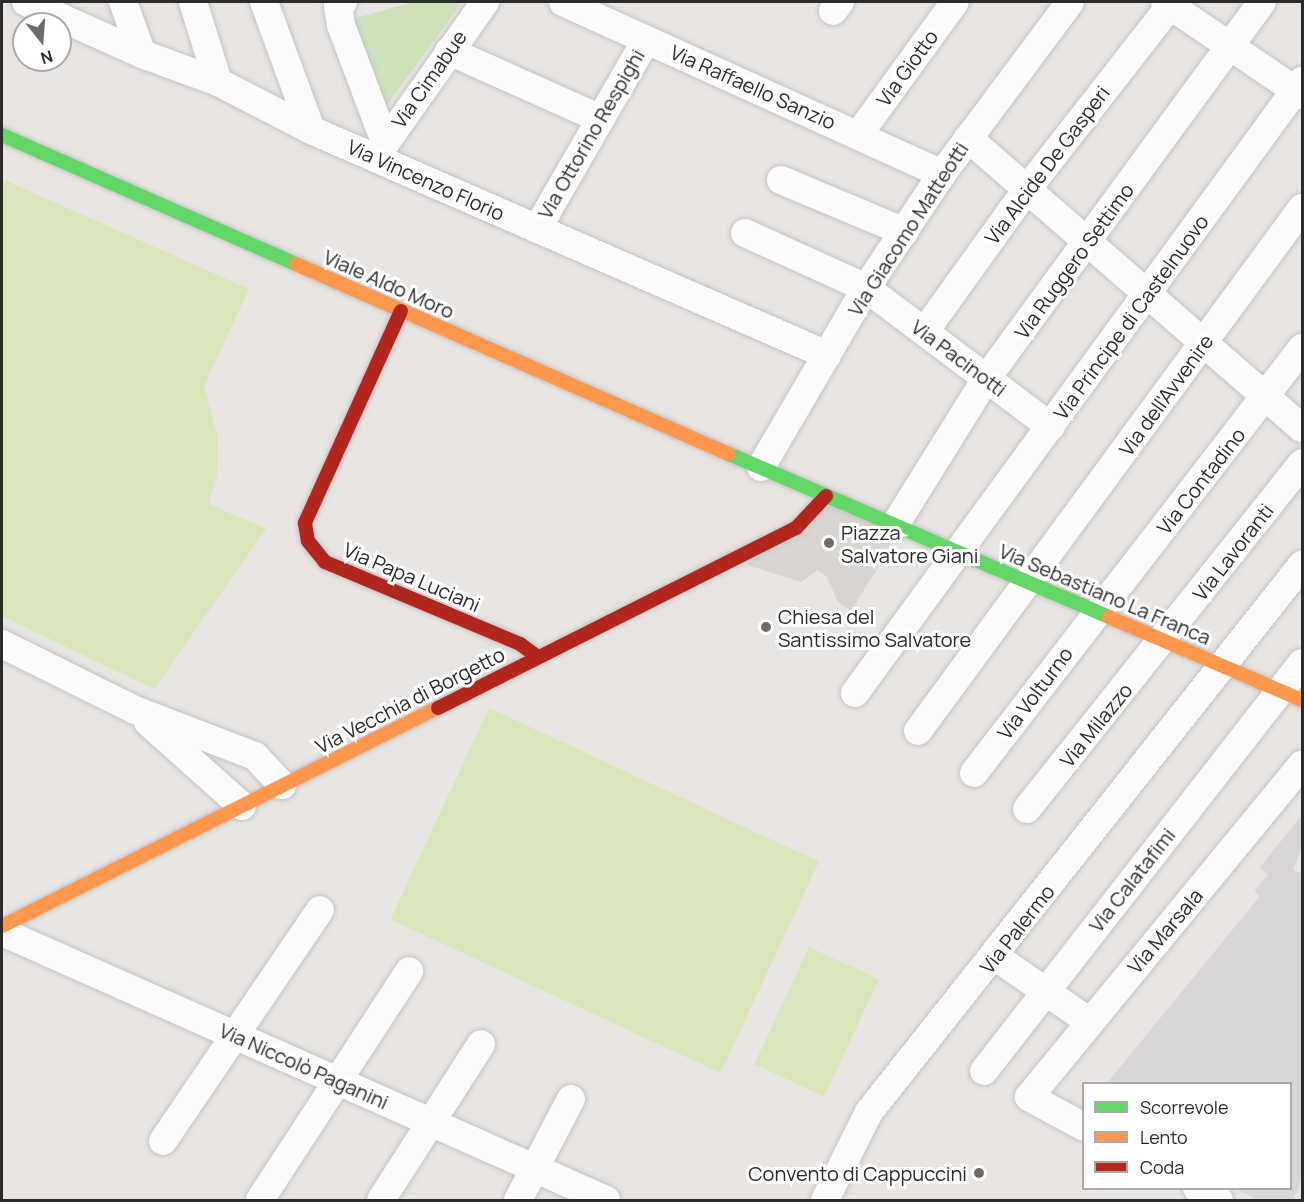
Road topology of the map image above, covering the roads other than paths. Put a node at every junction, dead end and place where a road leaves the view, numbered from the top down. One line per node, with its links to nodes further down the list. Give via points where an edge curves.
1 (26, 2): 16 (street, Via Vincenzo Florio)
2 (123, 2): 16 (street)
3 (193, 2): 17 (street)
4 (264, 2): 20 (street)
5 (343, 2): 24 (street, via 338,6 341,25)
6 (485, 2): 15 (street, Via Cimabue)
7 (563, 2): 12 (street, Via Raffaello Sanzio)
8 (955, 2): 21 (street, Via Giotto)
9 (1070, 2): 23 (street, Via Giacomo Matteotti)
10 (1262, 2): 14 (street, Via Ruggero Settimo)
11 (1169, 3): 14 (street); 27 (street, Via Alcide De Gasperi)
12 (601, 9): 13 (street, Via Raffaello Sanzio)
13 (646, 40): 19 (street, Via Ottorino Respighi); 21 (street, Via Raffaello Sanzio)
14 (1229, 47): 18 (street); 32 (street, Via Ruggero Settimo)
15 (448, 51): 19 (street); 24 (street, Via Cimabue)
16 (142, 54): 17 (street, Via Vincenzo Florio)
17 (218, 82): 20 (street, Via Vincenzo Florio)
18 (1300, 89): 34 (street, Via Principe di Castelnuovo)
19 (599, 118): 29 (street, Via Ottorino Respighi)
20 (311, 130): 24 (street, Via Vincenzo Florio)
21 (859, 134): 25 (street, Via Raffaello Sanzio)
22 (2, 135): 35 (main road, Viale Aldo Moro)
23 (968, 138): 25 (street, Via Giacomo Matteotti); 27 (street)
24 (380, 150): 29 (street, Via Vincenzo Florio)
25 (942, 174): 30 (street, Via Giacomo Matteotti)
26 (781, 180): 30 (street)
27 (1027, 189): 32 (street); 36 (street, Via Alcide De Gasperi)
28 (1302, 208): 37 (street, Via dell'Avvenire)
29 (537, 229): 39 (street, Via Vincenzo Florio)
30 (905, 232): 33 (street, Via Giacomo Matteotti)
31 (745, 233): 33 (street, Via Pacinotti)
32 (1090, 240): 34 (street); 40 (street, Via Ruggero Settimo)
33 (866, 288): 36 (street, Via Pacinotti); 39 (street, Via Giacomo Matteotti)
34 (1149, 293): 37 (street); 42 (street, Via Principe di Castelnuovo)
35 (401, 311): 45 (main road, Viale Aldo Moro); 54 (main road, Via Papa Luciani, via 305,523 308,540 325,562 520,644)
36 (925, 331): 40 (street, Via Pacinotti)
37 (1204, 342): 41 (street); 50 (street, Via dell'Avvenire)
38 (1302, 348): 41 (street, Via Contadino)
39 (827, 355): 45 (street, Via Giacomo Matteotti)
40 (986, 379): 42 (street, Via Pacinotti); 47 (street, Via Ruggero Settimo)
41 (1268, 396): 43 (street); 51 (street, Via Contadino)
42 (1051, 427): 48 (street, Via Principe di Castelnuovo)
43 (1302, 428)
44 (1302, 463): 52 (street, Via Lavoranti)
45 (761, 466): 46 (main road, Via Sebastiano La Franca)
46 (826, 496): 47 (main road, Via Sebastiano La Franca); 54 (main road, Via Vecchia di Borgetto, via 795,528)
47 (895, 525): 48 (main road, Via Sebastiano La Franca)
48 (960, 553): 50 (main road, Via Sebastiano La Franca); 57 (street, Via Principe di Castelnuovo)
49 (1302, 566): 56 (street, Via Palermo)
50 (1030, 583): 51 (main road, Via Sebastiano La Franca); 60 (street, Via dell'Avvenire)
51 (1097, 612): 52 (main road, Via Sebastiano La Franca); 62 (street, Via Volturno)
52 (1164, 640): 56 (main road, Via Sebastiano La Franca); 65 (street, Via Milazzo)
53 (2, 644): 59 (street)
54 (538, 657): 63 (main road, Via Vecchia di Borgetto)
55 (1302, 663): 58 (street, Via Calatafimi)
56 (1224, 666): 58 (main road, Via Sebastiano La Franca); 69 (street, Via Palermo)
57 (855, 693)
58 (1292, 695): 71 (street, Via Calatafimi)
59 (135, 710): 63 (street, via 255,756); 64 (street)
60 (918, 731)
61 (1302, 765): 72 (street, Via Marsala)
62 (974, 773)
63 (282, 786): 64 (main road, Via Vecchia di Borgetto)
64 (242, 806): 67 (main road, Via Vecchia di Borgetto)
65 (1027, 809)
66 (320, 910): 73 (street)
67 (2, 926)
68 (2, 932): 73 (street, Via Niccolò Paganini)
69 (996, 957): 71 (street); 87 (street, Via Palermo, via 869,1112)
70 (410, 971): 76 (street)
71 (1046, 991): 72 (street); 75 (street, Via Calatafimi)
72 (1090, 1022): 79 (street, Via Marsala, via 1029,1097)
73 (232, 1035): 76 (street, Via Niccolò Paganini); 80 (street)
74 (482, 1044): 78 (street)
75 (984, 1071)
76 (336, 1081): 78 (street, Via Niccolò Paganini); 83 (street)
77 (571, 1099): 81 (street)
78 (431, 1123): 81 (street, Via Niccolò Paganini); 84 (street)
79 (1082, 1126)
80 (163, 1141)
81 (534, 1168): 85 (street); 86 (street, Via Niccolò Paganini)
82 (1201, 1190): 88 (street)
83 (260, 1200)
84 (381, 1200)
85 (518, 1200)
86 (606, 1200)
87 (825, 1200)
88 (1219, 1200)

